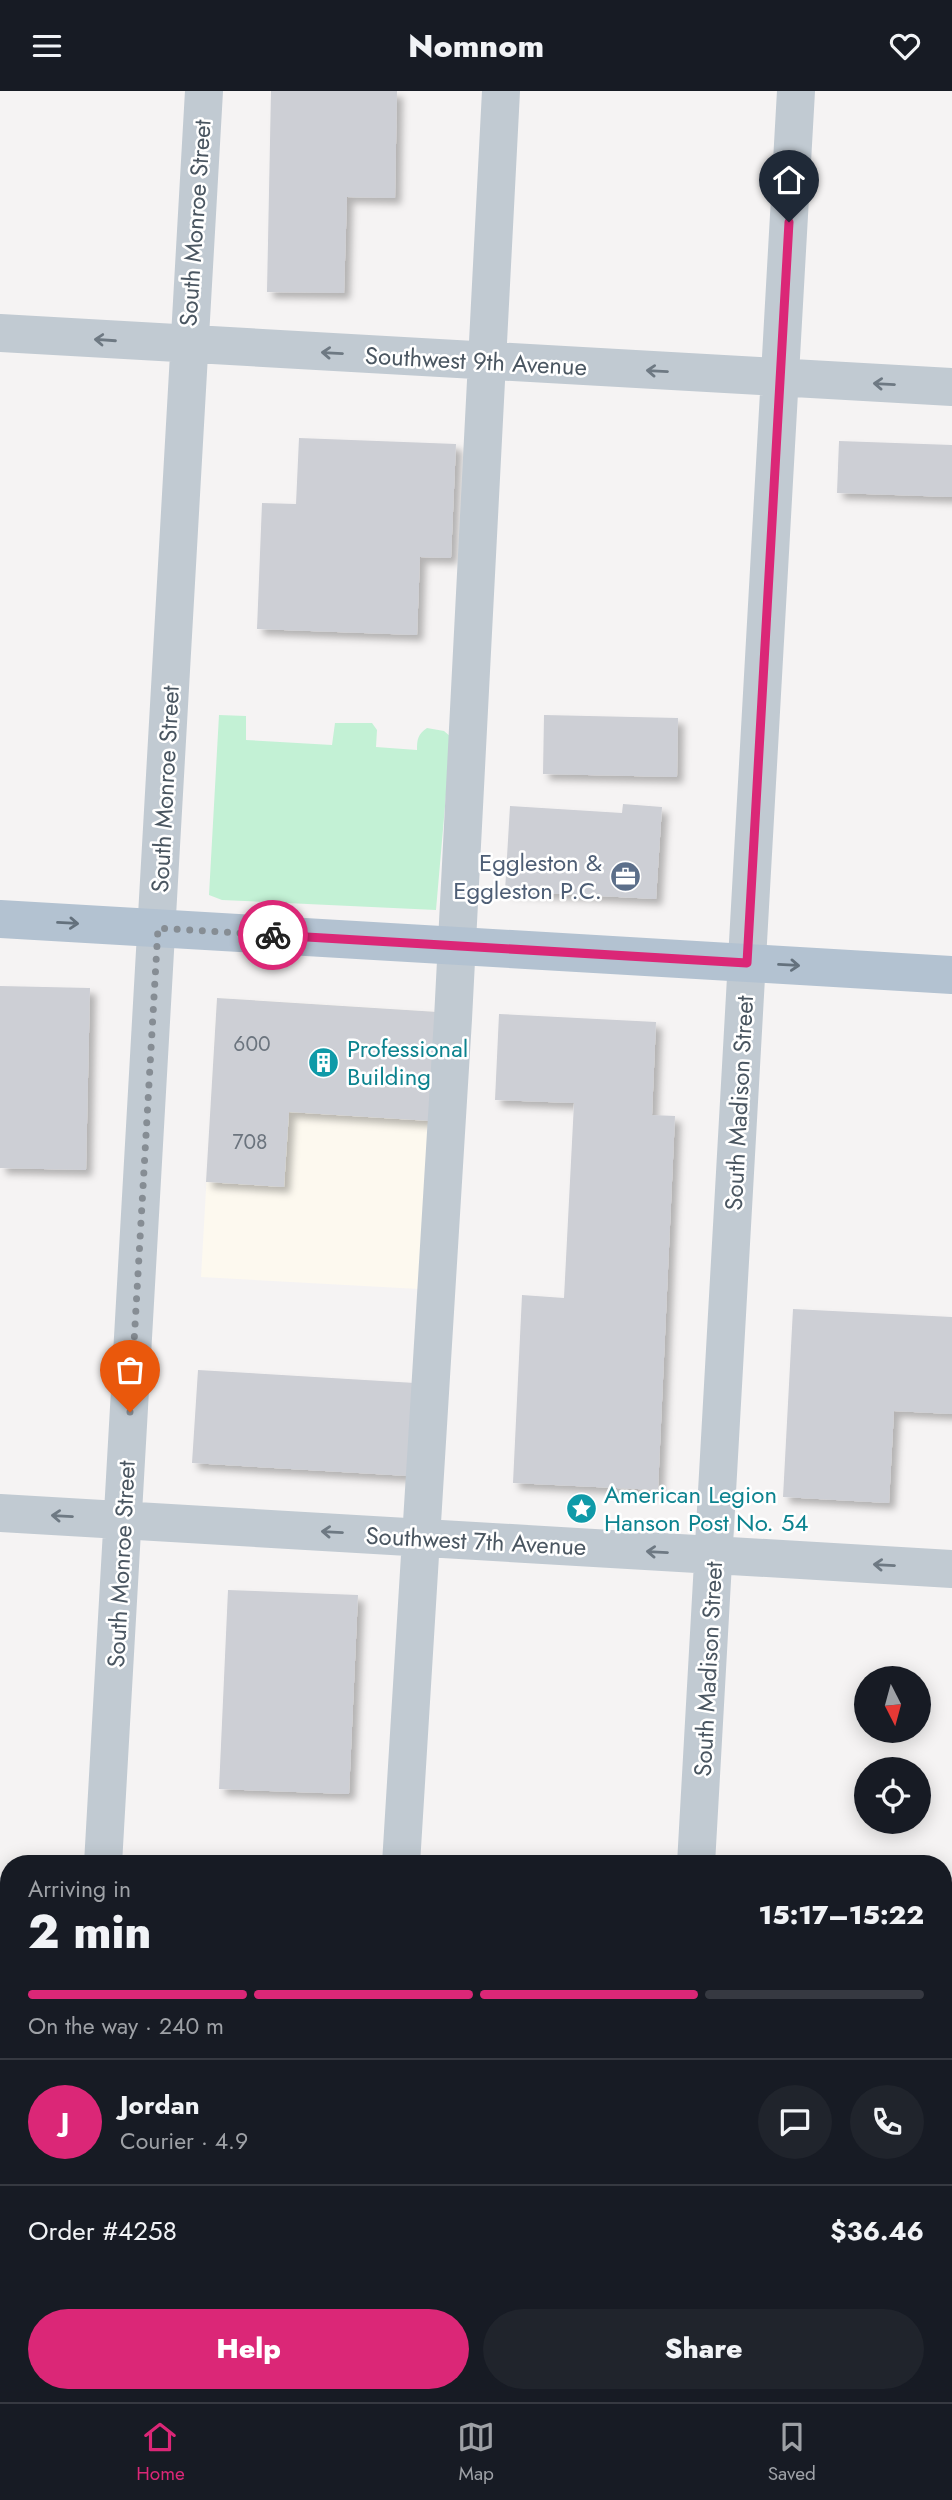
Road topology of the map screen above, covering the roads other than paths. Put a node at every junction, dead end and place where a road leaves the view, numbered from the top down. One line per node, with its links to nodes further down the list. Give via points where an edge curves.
1 (204, 91): 5 (street, South Monroe Street)
2 (501, 91): 6 (street)
3 (796, 91): 7 (street, South Madison Street)
4 (0, 333): 5 (street, Southwest 9th Avenue, one-way to 4)
5 (188, 345): 6 (street, Southwest 9th Avenue, one-way to 5); 10 (street, South Monroe Street)
6 (486, 362): 7 (street, Southwest 9th Avenue, one-way to 6); 11 (street)
7 (780, 378): 8 (street, Southwest 9th Avenue, one-way to 7); 12 (street, South Madison Street)
8 (952, 387)
9 (0, 919): 10 (main road, one-way to 10)
10 (158, 928): 11 (main road); 15 (street, South Monroe Street)
11 (455, 946): 12 (main road); 16 (street)
12 (747, 963): 13 (main road, one-way to 13); 17 (street, South Madison Street)
13 (952, 975)
14 (0, 1513): 15 (street, Southwest 7th Avenue, one-way to 14)
15 (123, 1520): 16 (street, Southwest 7th Avenue, one-way to 15); 19 (street, South Monroe Street)
16 (421, 1538): 17 (street, Southwest 7th Avenue, one-way to 16); 20 (street)
17 (715, 1555): 18 (street, Southwest 7th Avenue, one-way to 17); 21 (street, South Madison Street)
18 (952, 1569)
19 (104, 1855)
20 (402, 1855)
21 (697, 1855)

